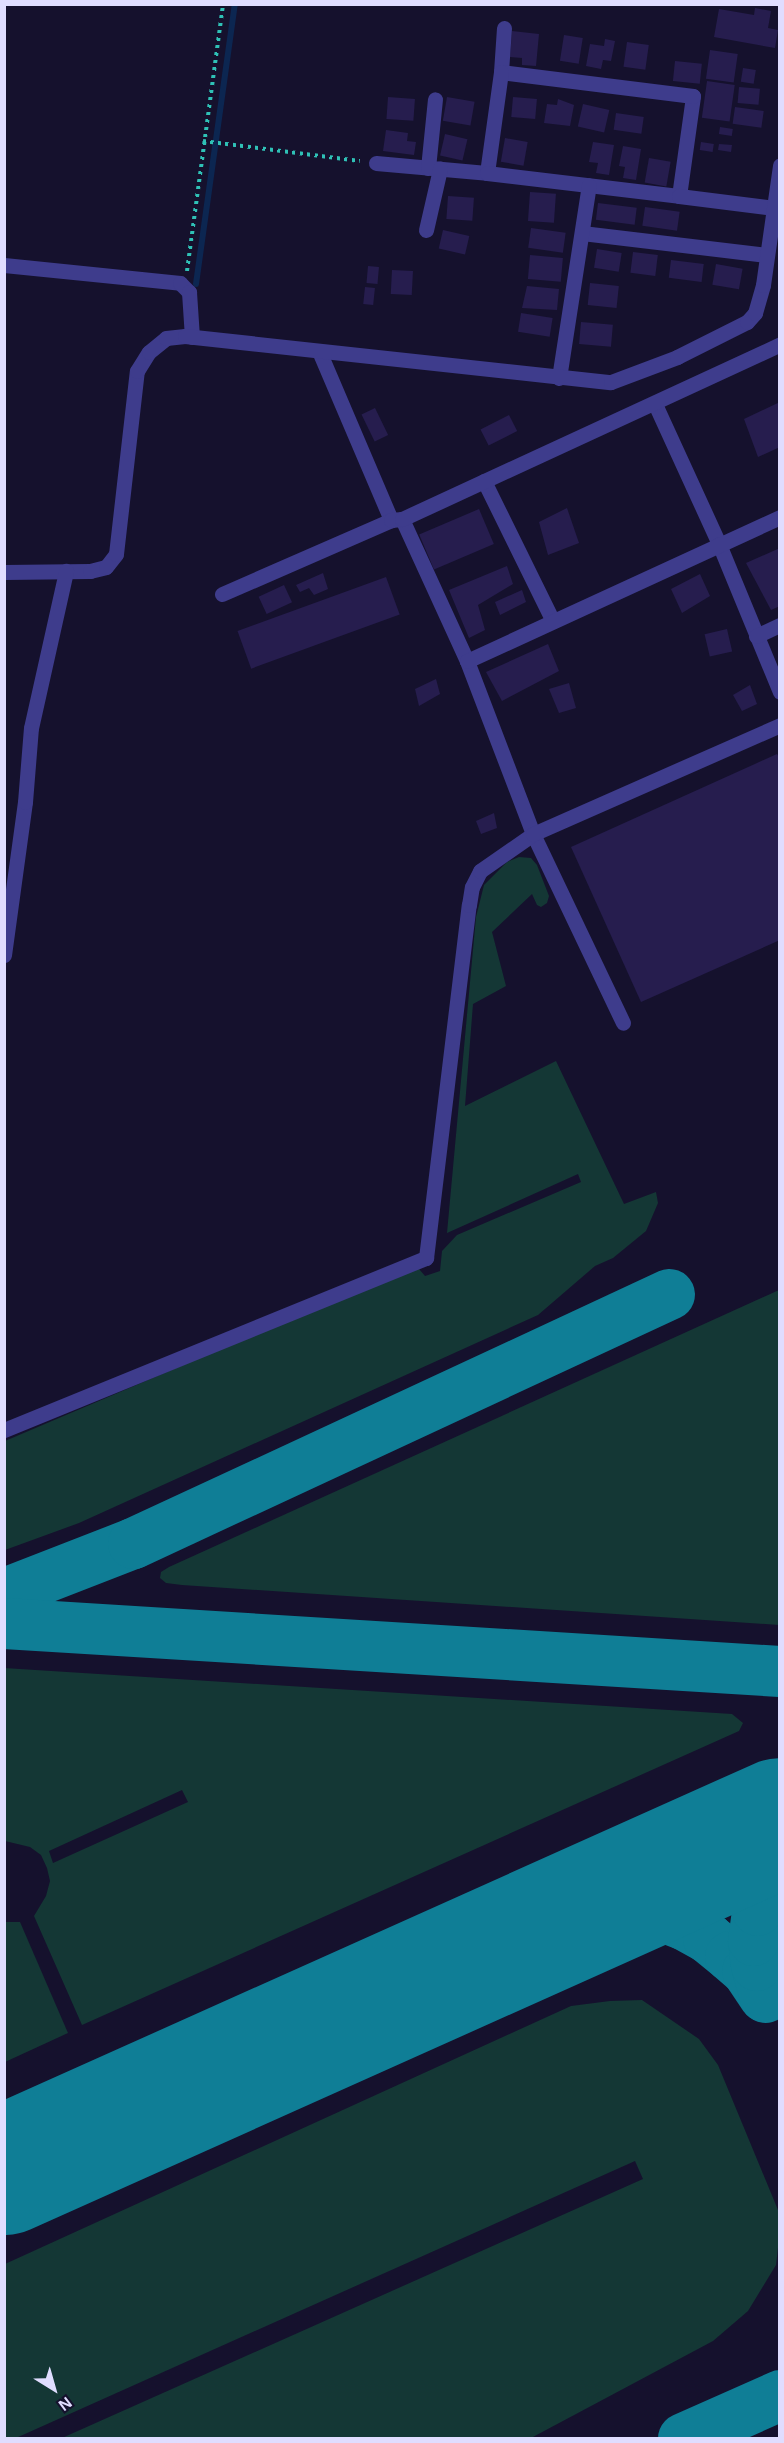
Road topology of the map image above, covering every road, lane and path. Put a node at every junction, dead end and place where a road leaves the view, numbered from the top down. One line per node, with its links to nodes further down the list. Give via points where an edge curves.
1 (223, 4): 5 (path)
2 (504, 28): 3 (street)
3 (501, 72): 9 (street); 11 (street, via 693,96)
4 (435, 99): 8 (street)
5 (203, 141): 6 (path); 17 (path)
6 (375, 163): 8 (street)
7 (780, 165): 12 (street)
8 (434, 168): 9 (street); 13 (street)
9 (487, 173): 10 (street)
10 (589, 185): 11 (street); 14 (street)
11 (680, 196): 12 (street)
12 (774, 208): 15 (street)
13 (426, 230)
14 (582, 233): 15 (street); 21 (street)
15 (767, 255): 21 (street, via 755,313 747,322 677,357 611,382)
16 (4, 265): 18 (street, via 180,284 189,292)
17 (186, 278)
18 (192, 337): 20 (street); 27 (street, via 166,338 149,352 137,371 116,554 106,567)
19 (780, 344): 22 (street)
20 (319, 351): 21 (street); 25 (street)
21 (559, 378)
22 (655, 404): 23 (street); 26 (street)
23 (484, 482): 25 (street); 30 (street)
24 (780, 517): 26 (street)
25 (396, 519): 29 (street); 33 (street)
26 (719, 544): 30 (street); 32 (street)
27 (66, 571): 28 (street); 37 (street, via 31,728)
28 (4, 572)
29 (222, 594)
30 (553, 621): 33 (street)
31 (780, 625): 32 (street)
32 (756, 636): 34 (street)
33 (468, 661): 36 (street)
34 (780, 692)
35 (780, 725): 36 (street)
36 (533, 834): 38 (street); 39 (street, via 480,871 472,887 426,1258)
37 (4, 955)
38 (623, 1023)
39 (4, 1430)

